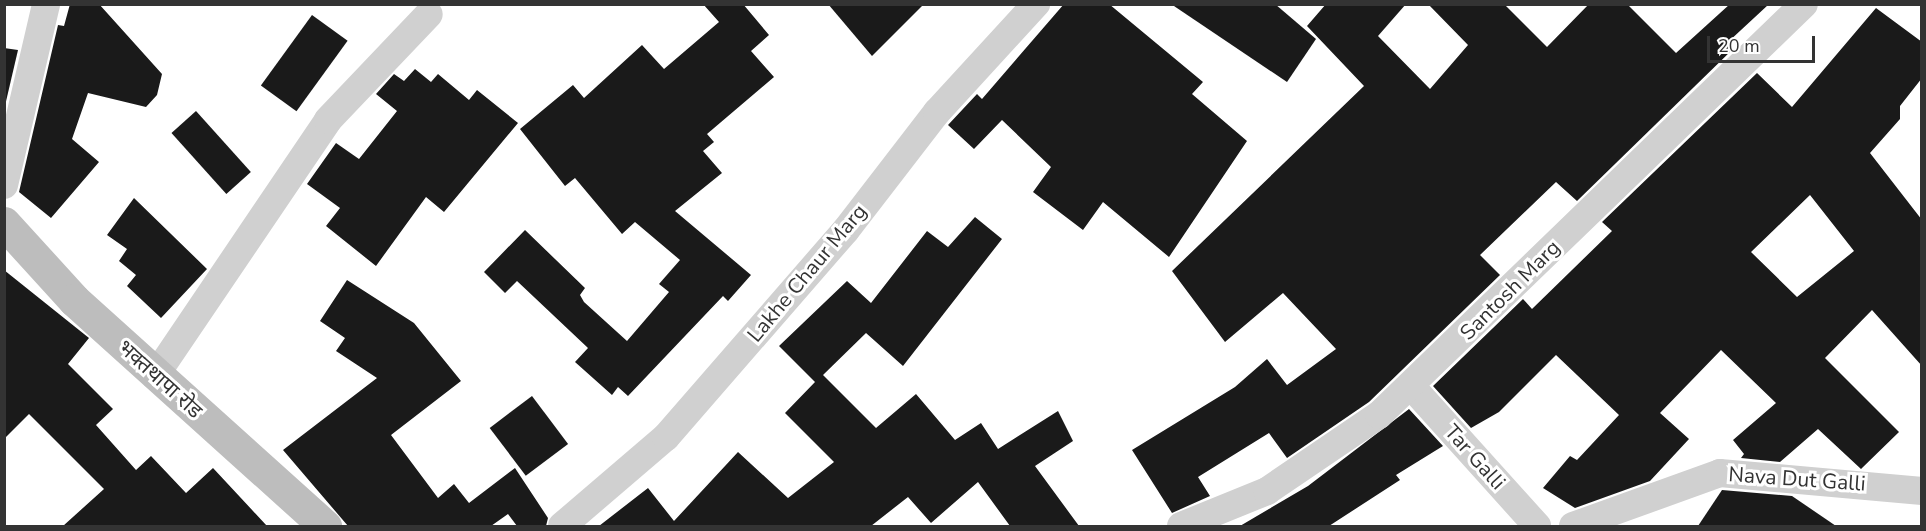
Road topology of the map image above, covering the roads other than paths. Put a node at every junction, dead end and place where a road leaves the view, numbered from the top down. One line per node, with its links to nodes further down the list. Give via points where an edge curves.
1 (46, 4): 5 (street)
2 (1036, 4): 11 (street, Lakhe Chaur Marg, via 937,112 846,230 666,437)
3 (1804, 4): 8 (street, Santosh Marg)
4 (429, 14): 7 (street, via 328,120)
5 (4, 185)
6 (4, 223): 7 (street, भक्तथापा रोड, via 74,300)
7 (155, 376): 10 (street, भक्तथापा रोड)
8 (1412, 387): 12 (street, Santosh Marg, via 1267,491); 13 (street, Tar Galli)
9 (1922, 491): 14 (street, Nava Dut Galli, via 1720,473)
10 (325, 526)
11 (562, 526)
12 (1181, 526)
13 (1538, 526)
14 (1573, 526)

